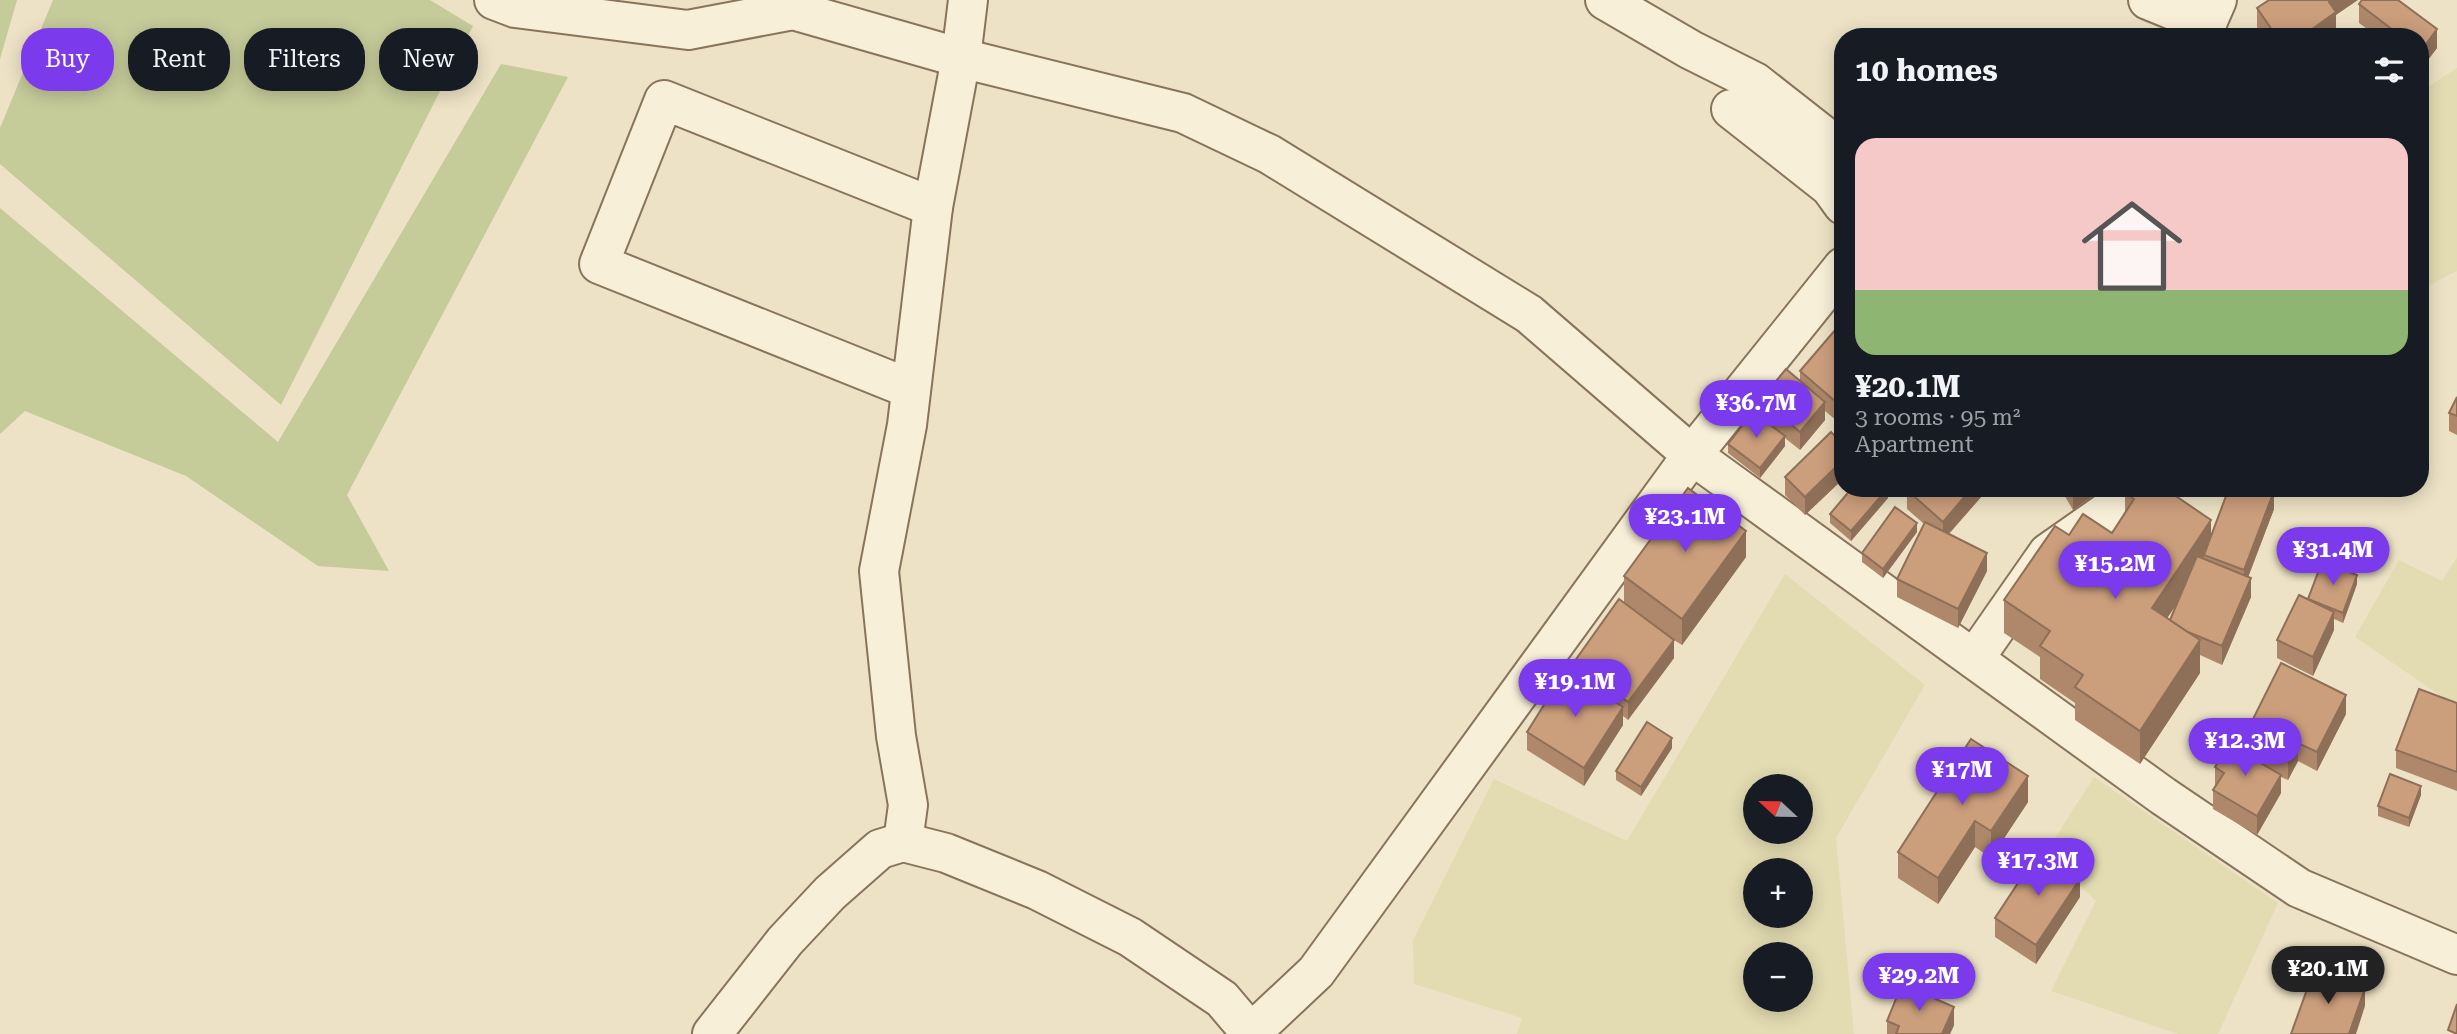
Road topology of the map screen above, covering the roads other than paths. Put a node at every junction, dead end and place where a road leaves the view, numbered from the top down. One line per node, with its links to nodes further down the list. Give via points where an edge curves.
1 (495, 0): 6 (street, via 514,8 688,30 793,10)
2 (968, 0): 6 (street)
3 (1605, 0): 8 (street, via 1755,82)
4 (2148, 0): 5 (street)
5 (2208, 20)
6 (961, 58): 10 (street); 13 (street, via 1183,113 1269,154 1529,314)
7 (1731, 109): 9 (street)
8 (1834, 144)
9 (1834, 193)
10 (933, 207): 12 (street); 12 (street, via 664,100 599,264)
11 (1834, 278): 13 (street)
12 (911, 389): 16 (street, via 879,571 908,805)
13 (1692, 455): 15 (street); 18 (street, via 1316,972)
14 (2129, 497): 15 (street, via 2048,553)
15 (1974, 659): 17 (street, via 2299,888)
16 (903, 842): 18 (street, via 946,853 1037,890 1130,937 1222,999); 19 (street, via 880,849 830,893 785,941)
17 (2457, 954)
18 (1250, 1033)
19 (712, 1034)

